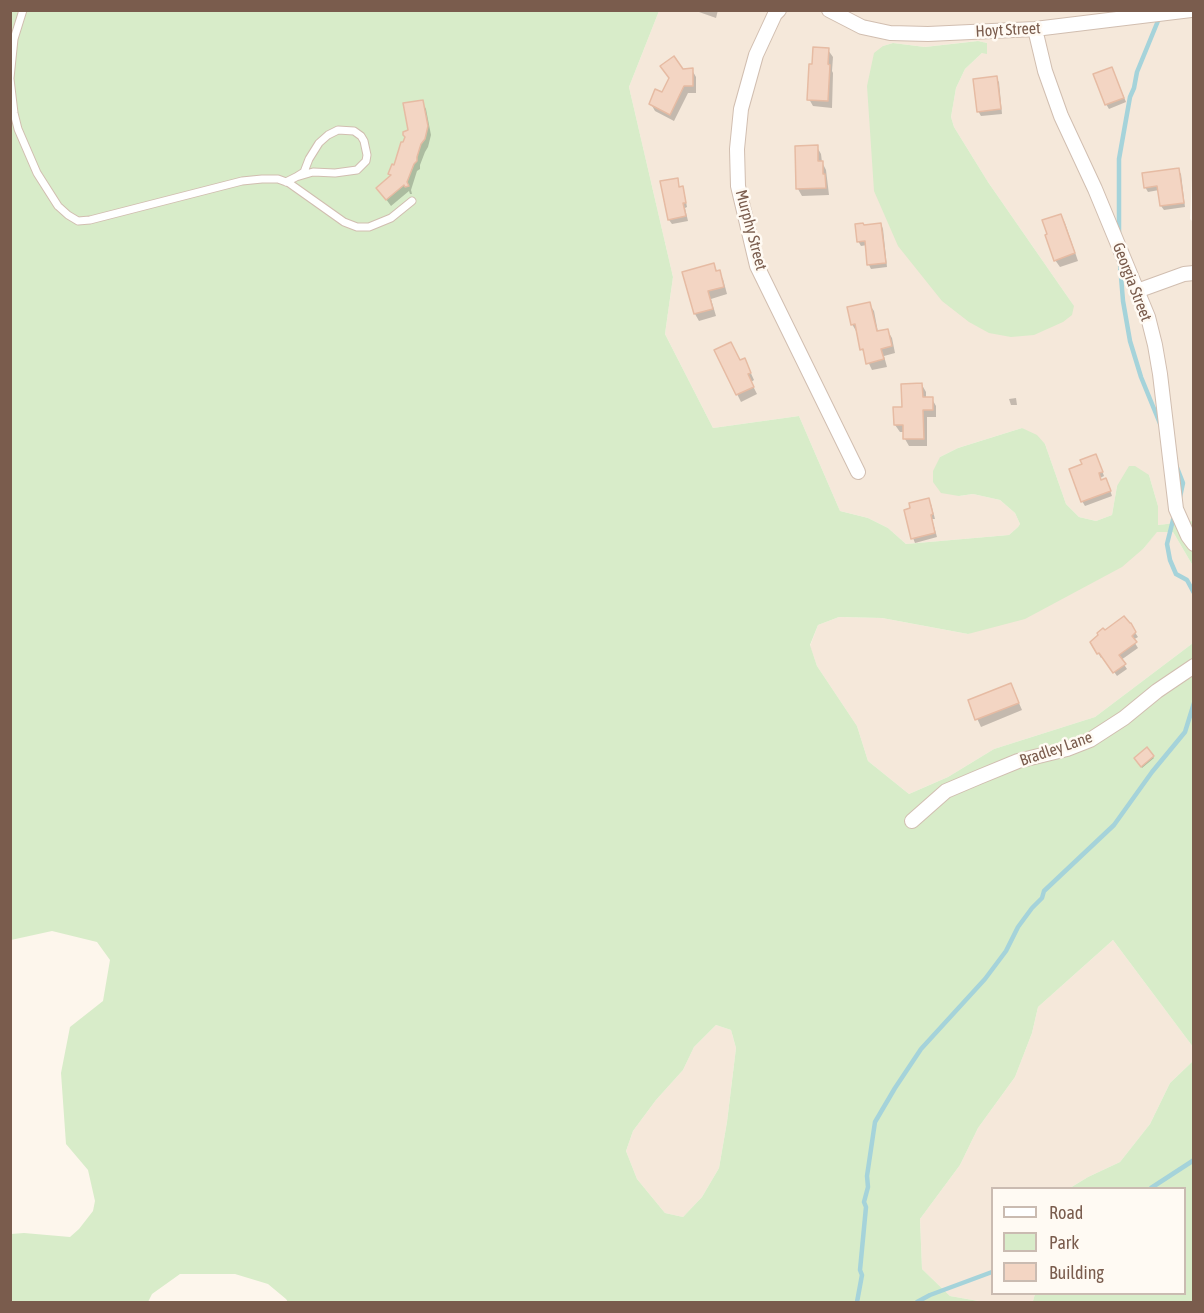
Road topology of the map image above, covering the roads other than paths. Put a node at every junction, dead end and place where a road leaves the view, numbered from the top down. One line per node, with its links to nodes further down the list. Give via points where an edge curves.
1 (23, 10): 6 (lane, via 14,39)
2 (778, 10): 12 (street, Murphy Street, via 756,55 741,109 738,186 757,266)
3 (829, 10): 5 (street, Hoyt Street, via 862,27 890,33)
4 (1191, 10): 5 (street, Hoyt Street)
5 (1035, 29): 11 (street, Georgia Street, via 1061,116)
6 (10, 79): 8 (lane, via 18,129 37,173 58,206 78,221 242,181)
7 (296, 177): 7 (lane, via 313,172 357,170 366,161 364,141 354,131 338,130 328,135 319,143 304,172); 8 (lane)
8 (286, 182): 9 (lane, via 357,227 369,227 391,218)
9 (412, 201)
10 (1194, 273): 11 (street)
11 (1137, 291): 13 (street, Georgia Street, via 1155,345 1176,509)
12 (858, 472)
13 (1194, 544)
14 (1194, 666): 15 (street, Bradley Lane, via 1090,740 1018,761 946,791)
15 (912, 821)

